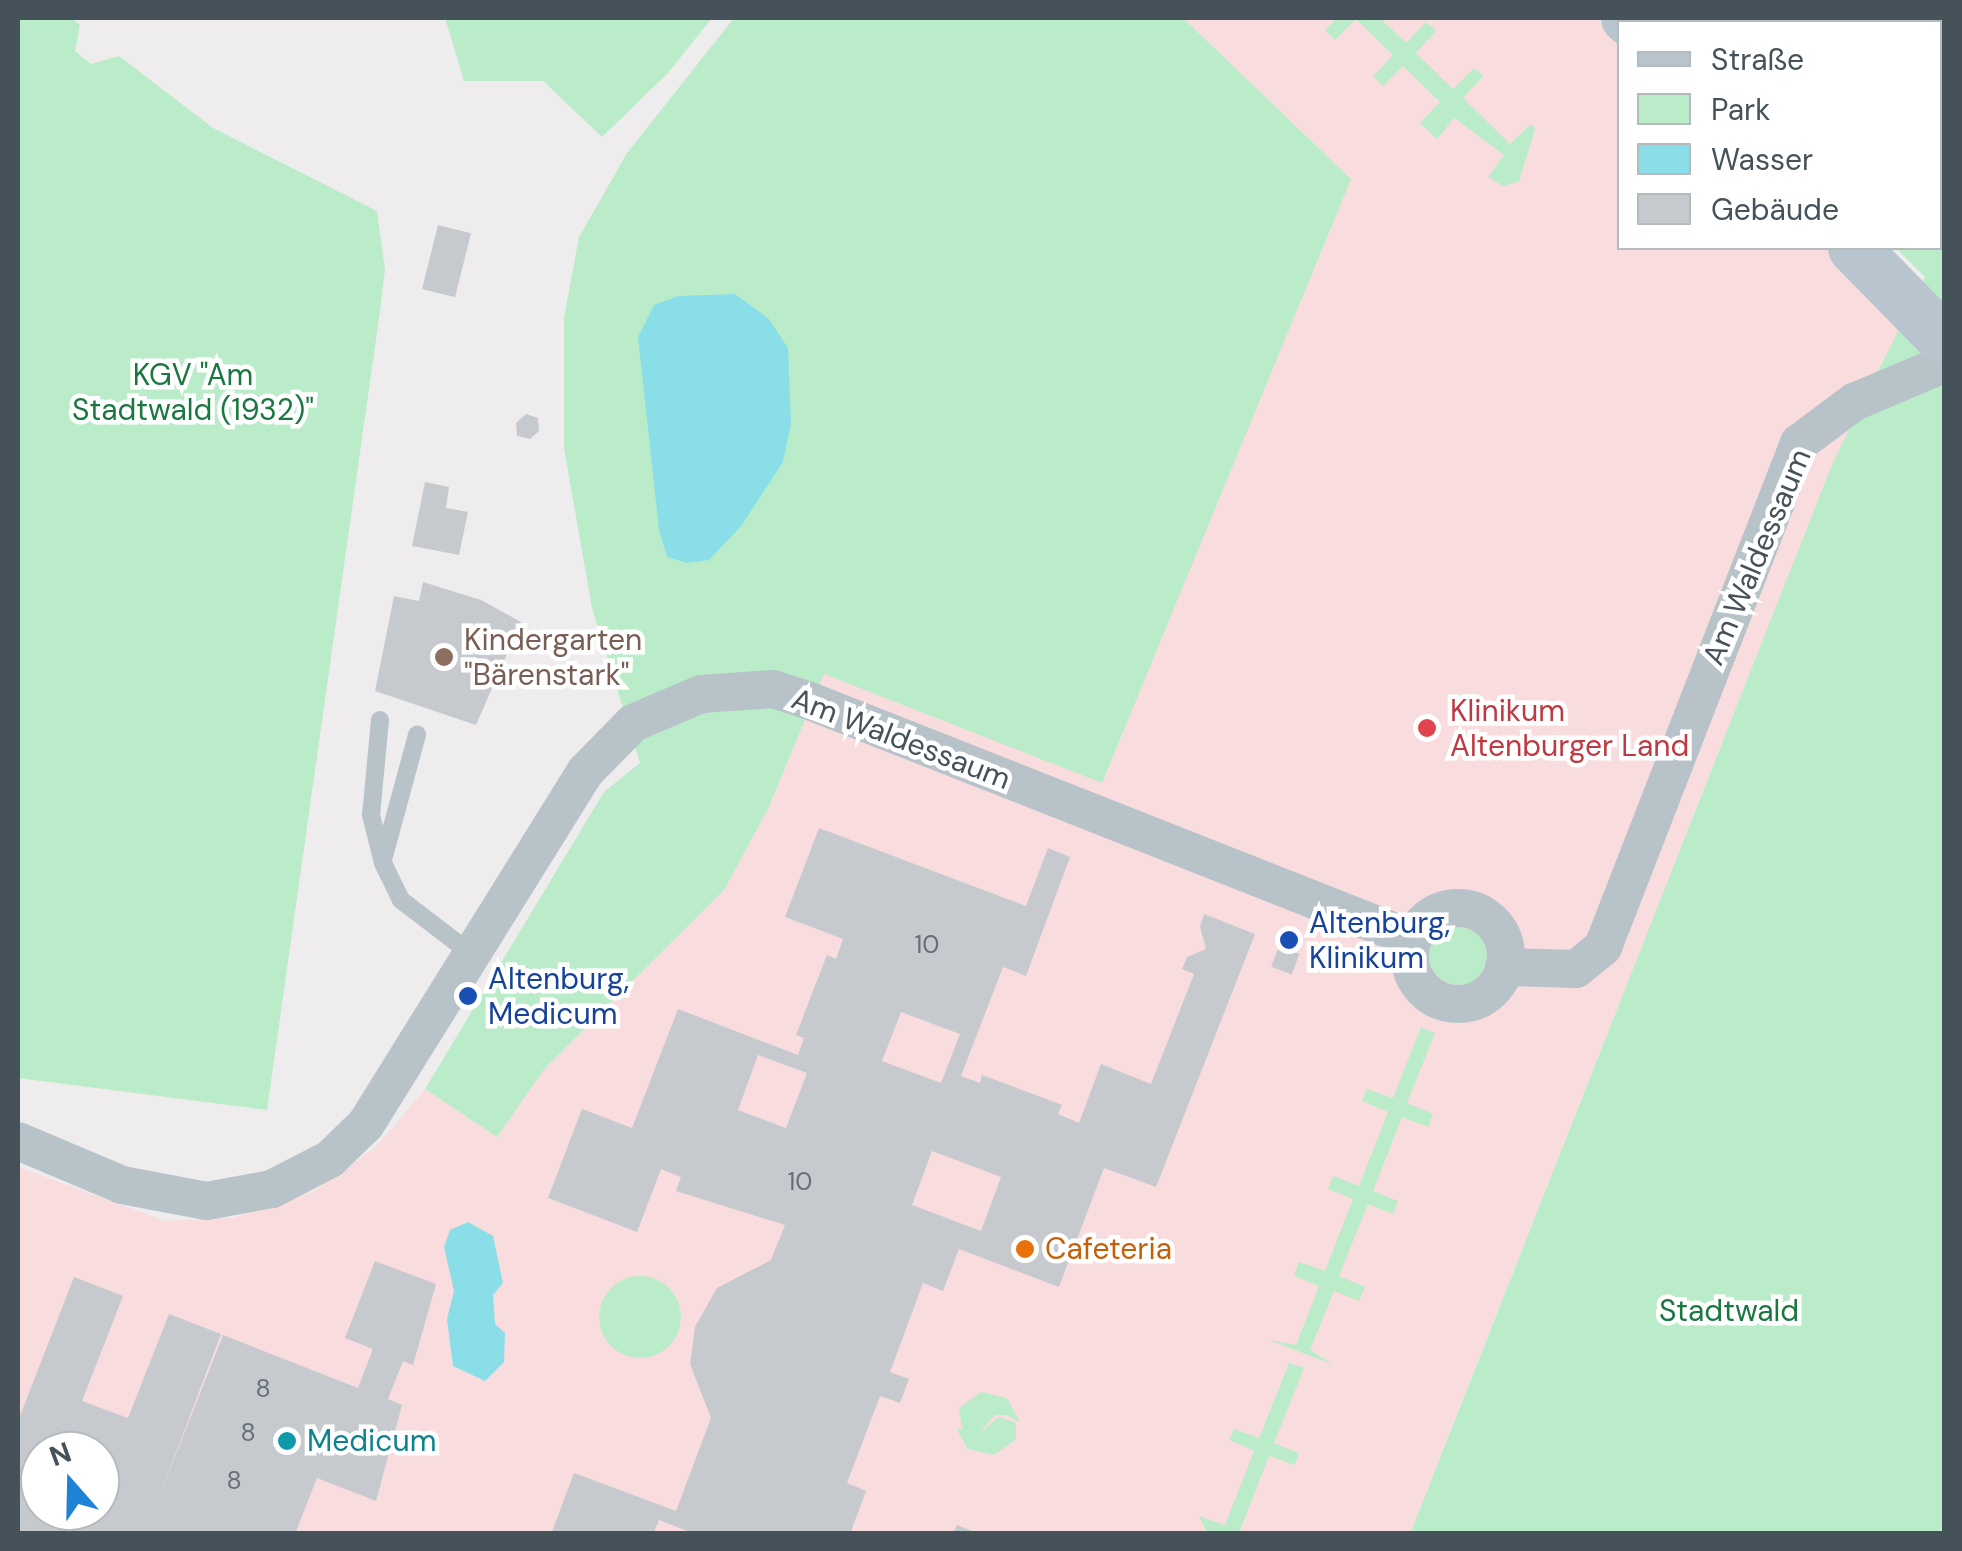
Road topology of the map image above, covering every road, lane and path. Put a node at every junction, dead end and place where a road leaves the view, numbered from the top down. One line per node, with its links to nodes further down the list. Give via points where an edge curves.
1 (1856, 250): 2 (street)
2 (1944, 340)
3 (1944, 364): 9 (street, Am Waldessaum, via 1854,402 1799,443 1603,947 1576,969)
4 (380, 720): 6 (lane, via 371,815)
5 (417, 735): 6 (lane)
6 (382, 863): 8 (lane, via 401,900)
7 (1413, 938): 8 (street, Am Waldessaum, via 807,700 772,689 740,689 666,706 607,745); 9 (street, via 1434,914 1470,910 1499,931); 9 (street, via 1416,980 1446,1002 1482,997)
8 (473, 956): 10 (street, Am Waldessaum, via 366,1124 330,1160 272,1189 226,1199 162,1196)
9 (1504, 968)
10 (18, 1141)

